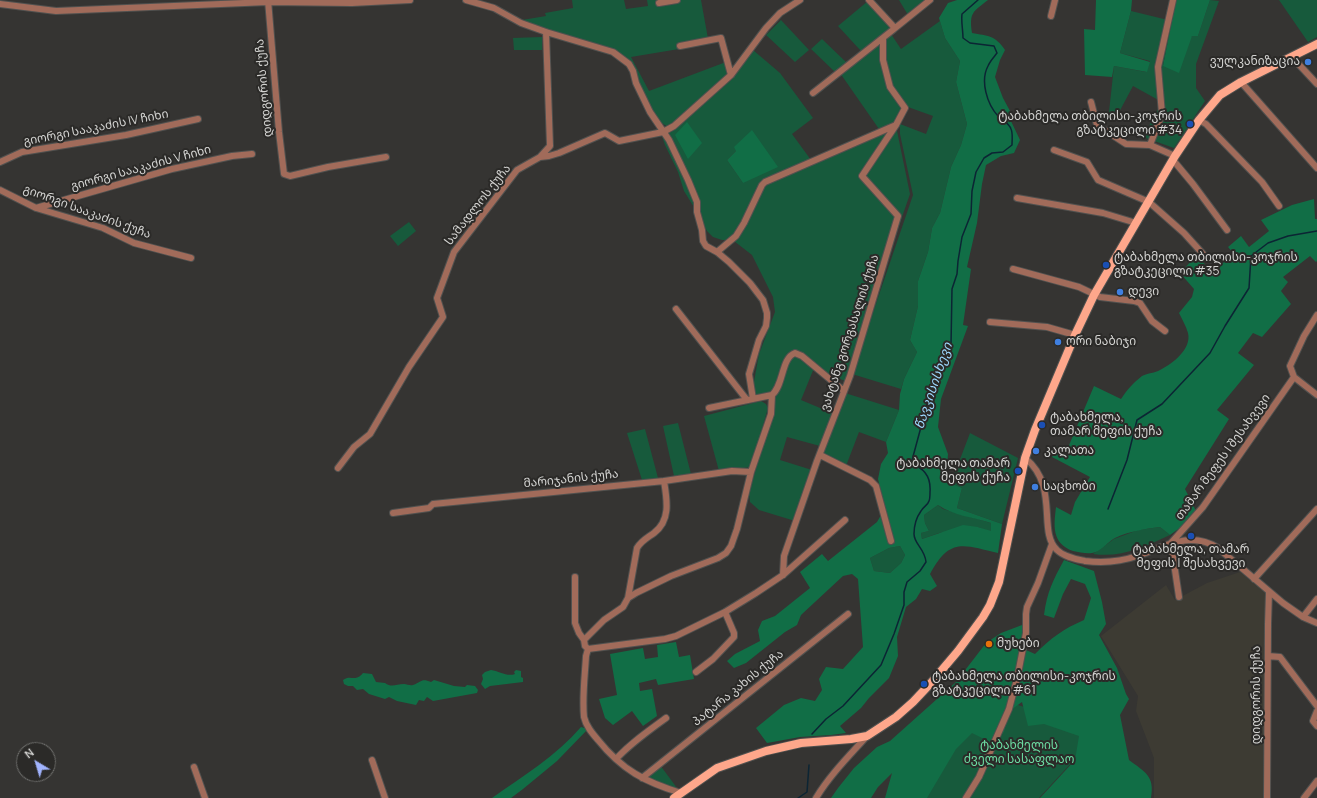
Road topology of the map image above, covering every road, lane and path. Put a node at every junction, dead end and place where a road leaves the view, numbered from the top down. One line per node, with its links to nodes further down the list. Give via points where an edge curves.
1 (410, 0): 9 (street, via 352,3)
2 (466, 0): 14 (street, via 494,8 521,23)
3 (676, 0): 10 (street)
4 (800, 0): 19 (street, via 780,13 766,28)
5 (869, 0): 13 (street)
6 (930, 0): 13 (street)
7 (1055, 0): 12 (street)
8 (1173, 0): 28 (street, via 1158,67 1162,114)
9 (268, 1): 11 (street, via 56,11); 31 (street, დიდგორის ქუჩა, via 284,174 290,176)
10 (659, 2)
11 (0, 4)
12 (1051, 16)
13 (894, 29): 15 (street)
14 (546, 32): 27 (street, via 613,52 629,64 650,112); 32 (street, via 550,146)
15 (883, 38): 22 (street); 26 (street, via 882,60 890,87 905,107)
16 (1317, 44): 18 (main road)
17 (680, 46): 19 (street, via 721,38)
18 (1292, 57): 20 (main road); 21 (street)
19 (731, 75): 27 (street, via 674,126)
20 (1241, 82): 25 (main road, via 1220,96); 35 (street)
21 (1317, 84)
22 (813, 92)
23 (1091, 102): 28 (street, via 1096,125 1126,144)
24 (198, 119): 34 (street, გიორგი სააკაძის IV ჩიხი, via 126,135 22,152)
25 (1199, 120): 33 (main road); 39 (street, via 1206,124 1262,182)
26 (896, 125): 43 (street, via 765,182 736,236); 54 (street, ვახტანგ გორგასალის ქუჩა, via 862,176 898,216)
27 (663, 132): 32 (street, სამადლოს ქუჩა, via 620,141 605,133 552,155); 43 (street, via 679,160 697,202 703,241 706,246)
28 (1150, 145): 33 (street)
29 (1054, 150): 38 (street, via 1087,162 1098,180)
30 (252, 154): 40 (street, გიორგი სააკაძის V ჩიხი, via 172,169)
31 (386, 156)
32 (540, 157): 61 (street, სამადლოს ქუჩა, via 517,170 454,252 437,298 443,317 370,434 354,446)
33 (1174, 158): 38 (main road); 42 (street)
34 (0, 162)
35 (1317, 168)
36 (0, 190): 40 (street, გიორგი სააკაძის ქუჩა)
37 (1017, 198): 41 (street)
38 (1148, 202): 41 (main road); 44 (street)
39 (1279, 206)
40 (36, 208): 45 (street, გიორგი სააკაძის ქუჩა, via 103,228 134,243)
41 (1136, 223): 47 (main road)
42 (1227, 230)
43 (718, 252): 57 (street, via 750,283 763,300 767,313 766,326 749,374)
44 (1203, 254)
45 (192, 258)
46 (1013, 269): 47 (street, via 1079,287)
47 (1094, 294): 51 (street, via 1140,303 1152,321); 52 (main road)
48 (676, 310): 57 (street)
49 (1317, 315): 53 (street, via 1290,366)
50 (990, 322): 52 (street, via 1047,327)
51 (1165, 331)
52 (1075, 335): 60 (main road)
53 (1294, 377): 56 (street); 68 (street, თამარ მეფეს I შესახვევი, via 1203,507)
54 (844, 391): 55 (street, via 795,353 789,357 777,390); 59 (street, ვახტანგ გორგასალის ქუჩა)
55 (772, 395): 57 (street); 62 (street, via 771,414)
56 (1317, 395)
57 (750, 399): 58 (street)
58 (709, 408)
59 (820, 455): 67 (street, via 870,480 876,486); 70 (street, ვახტანგ გორგასალის ქუჩა, via 784,556)
60 (1025, 458): 69 (street, via 1034,465 1043,484); 89 (main road, via 999,582 990,605 958,651 930,684 896,717)
61 (338, 468)
62 (751, 472): 63 (street, მარიჯანის ქუჩა); 75 (street, via 737,529 726,553)
63 (664, 481): 65 (street, მარიჯანის ქუჩა, via 432,504 429,508); 75 (street, via 664,523 639,543)
64 (1317, 509): 72 (street)
65 (394, 513)
66 (845, 520): 70 (street)
67 (891, 542)
68 (1171, 543): 69 (street, via 1112,562 1078,560 1065,556); 72 (street, via 1201,540 1210,544); 74 (street)
69 (1052, 544): 100 (street, via 1027,607 1026,633 1009,709 979,777)
70 (783, 575): 77 (street)
71 (575, 577): 81 (street, via 575,623)
72 (1254, 579): 73 (street)
73 (1270, 592): 79 (street); 83 (street, დიდგორის ქუჩა)
74 (1179, 596)
75 (628, 598): 81 (street, via 623,607 604,620)
76 (1317, 599): 79 (street)
77 (725, 612): 82 (street, via 665,639); 84 (street, via 734,637)
78 (848, 614): 93 (street, პატარა კახის ქუჩა)
79 (1303, 617): 80 (street)
80 (1317, 623)
81 (584, 640): 82 (street)
82 (588, 649): 90 (street, via 584,696 586,725 608,753)
83 (1268, 656): 85 (street, via 1280,657); 101 (street, დიდგორის ქუჩა)
84 (696, 672)
85 (1317, 706)
86 (1317, 711): 88 (street, via 1313,721)
87 (666, 718): 90 (street, via 631,744)
88 (1317, 726)
89 (867, 736): 95 (main road, via 801,743 766,751 717,768); 99 (street, via 843,762)
90 (616, 759): 93 (street)
91 (372, 760): 97 (street)
92 (194, 767): 96 (street)
93 (642, 778): 95 (street)
94 (1317, 781): 102 (street)
95 (681, 793): 98 (main road)
96 (205, 798)
97 (385, 798)
98 (674, 798)
99 (816, 798)
100 (966, 798)
101 (1267, 798)
102 (1304, 798)

